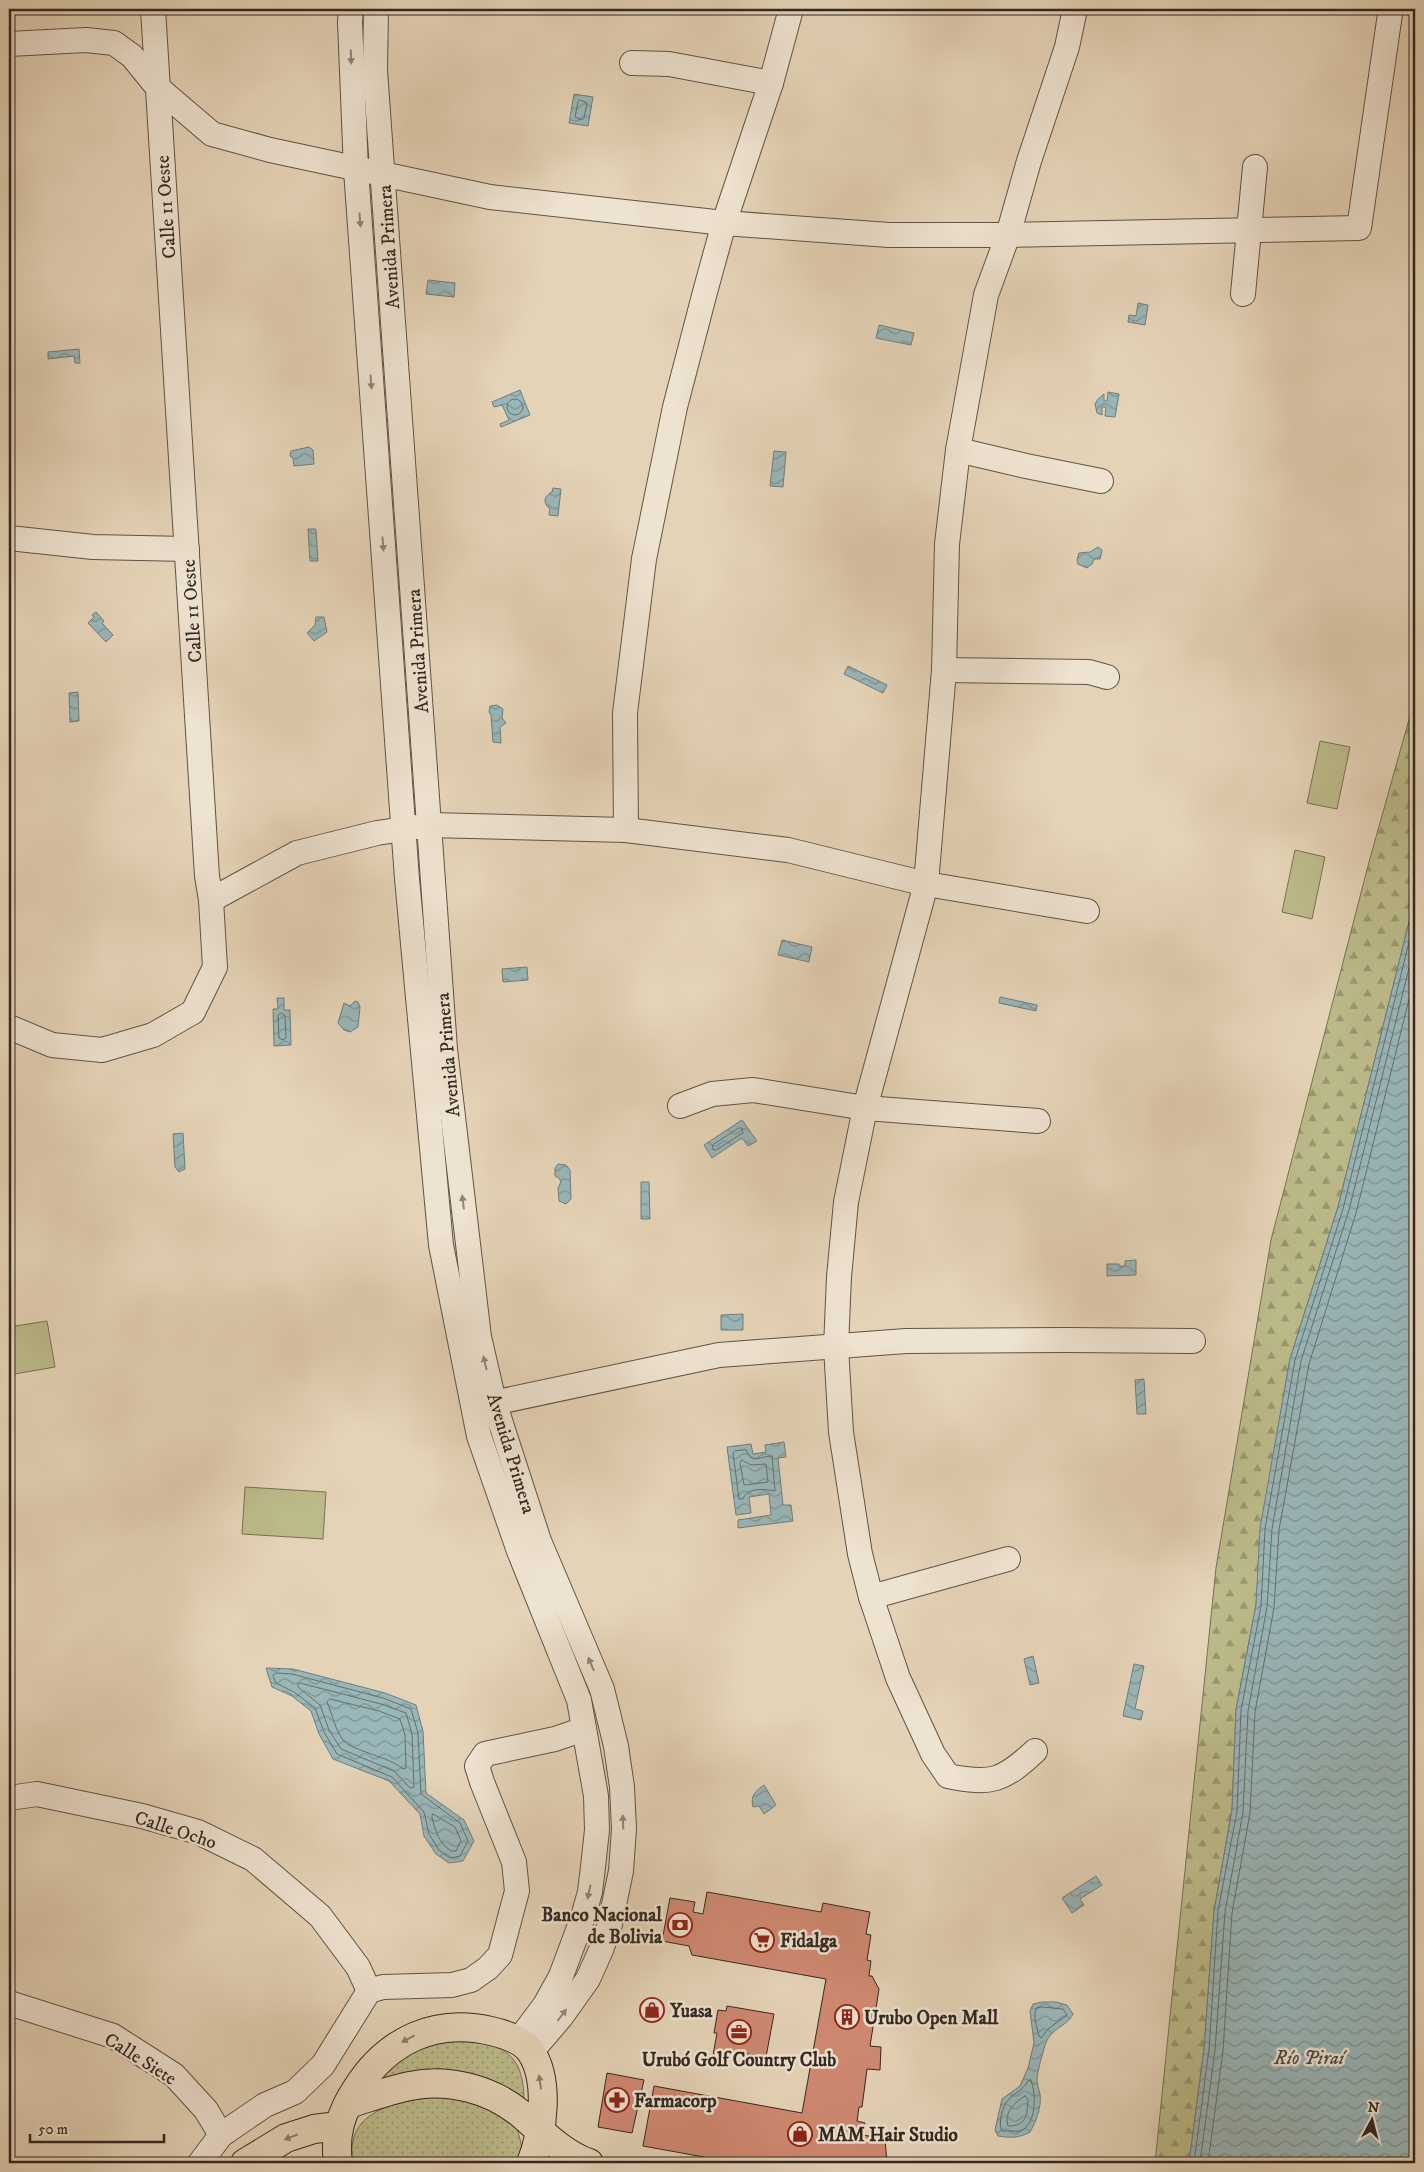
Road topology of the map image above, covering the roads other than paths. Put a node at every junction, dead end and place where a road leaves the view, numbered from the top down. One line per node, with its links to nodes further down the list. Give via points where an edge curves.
1 (154, 9): 10 (street, Calle 11 Oeste)
2 (351, 9): 12 (street, Avenida Primera, one-way to 12)
3 (376, 9): 13 (street, Avenida Primera, via 375,70)
4 (791, 9): 9 (street)
5 (1075, 9): 16 (street, via 1067,47)
6 (1390, 14): 15 (street, via 1359,228)
7 (9, 44): 10 (street, via 86,40 114,43 132,56)
8 (632, 63): 9 (street, via 669,64)
9 (771, 83): 14 (street)
10 (158, 88): 12 (street, via 212,134); 21 (street, Calle 11 Oeste)
11 (1255, 167): 15 (street)
12 (356, 170): 13 (street); 25 (street, Avenida Primera, one-way to 25)
13 (383, 174): 14 (street, via 490,197); 24 (street, Avenida Primera)
14 (724, 223): 16 (street, via 889,235); 26 (street, via 675,407 644,560 625,713)
15 (1248, 230): 16 (street); 17 (street)
16 (1008, 235): 18 (street, via 986,295)
17 (1243, 294)
18 (958, 450): 19 (street); 22 (street, via 947,544)
19 (1101, 481)
20 (9, 538): 21 (street, via 93,547)
21 (187, 549): 28 (street, Calle 11 Oeste)
22 (944, 670): 23 (street, via 1089,672); 27 (street)
23 (1107, 677)
24 (430, 825): 25 (street); 26 (street); 36 (street, Avenida Primera, one-way to 24, via 479,1337 445,1049)
25 (404, 829): 28 (street, via 297,853); 36 (street, Avenida Primera, via 441,1245)
26 (626, 830): 27 (street, via 788,850)
27 (926, 884): 29 (street); 32 (street)
28 (211, 900): 30 (street, Calle 11 Oeste, via 214,967 193,1012 153,1035 102,1050 52,1045)
29 (1087, 911)
30 (9, 1027)
31 (680, 1106): 32 (street, via 712,1094 753,1090)
32 (865, 1108): 33 (street); 35 (street, via 846,1202)
33 (1038, 1121)
34 (1194, 1341): 35 (street, via 906,1341)
35 (836, 1347): 36 (street, via 719,1355); 38 (street, via 841,1432 860,1554)
36 (483, 1405): 39 (street, Avenida Primera, via 496,1491 579,1700); 43 (street, Avenida Primera, one-way to 36, via 621,1871 624,1829 616,1746 602,1689)
37 (1008, 1559): 38 (street)
38 (871, 1597): 40 (street, via 898,1678 933,1754 948,1776 975,1782 1000,1778)
39 (584, 1729): 42 (street, Avenida Primera, one-way to 42, via 596,1796 597,1830 590,1892); 44 (street, via 555,1740 485,1754 477,1766 514,1862 516,1891 500,1955 471,1980 452,1985 384,1987)
40 (1035, 1751)
41 (9, 1798): 44 (street, Calle Ocho, via 37,1794 142,1816 198,1832 253,1859 320,1916 358,1967)
42 (583, 1917): 43 (street); 46 (street, Avenida Primera, via 561,1976)
43 (610, 1924): 46 (street, Avenida Primera, one-way to 43, via 561,2017 588,1979)
44 (369, 1991): 49 (street, via 323,2065 295,2092 265,2105)
45 (9, 2003): 49 (street, Calle Siete, via 113,2036 174,2075 206,2110)
46 (524, 2047): 47 (main road, one-way to 47, via 498,2032 476,2028 454,2027 416,2035 390,2050 366,2074); 48 (main road, one-way to 46, via 540,2077)
47 (343, 2115): 48 (main road, via 410,2086 430,2083 455,2085 481,2091 514,2108); 51 (main road, one-way to 51, via 286,2138); 52 (main road, via 336,2146)
48 (541, 2131): 53 (main road); 54 (main road, via 561,2148)
49 (221, 2135): 50 (street)
50 (200, 2163)
51 (245, 2163)
52 (338, 2163)
53 (531, 2163)
54 (588, 2163)

